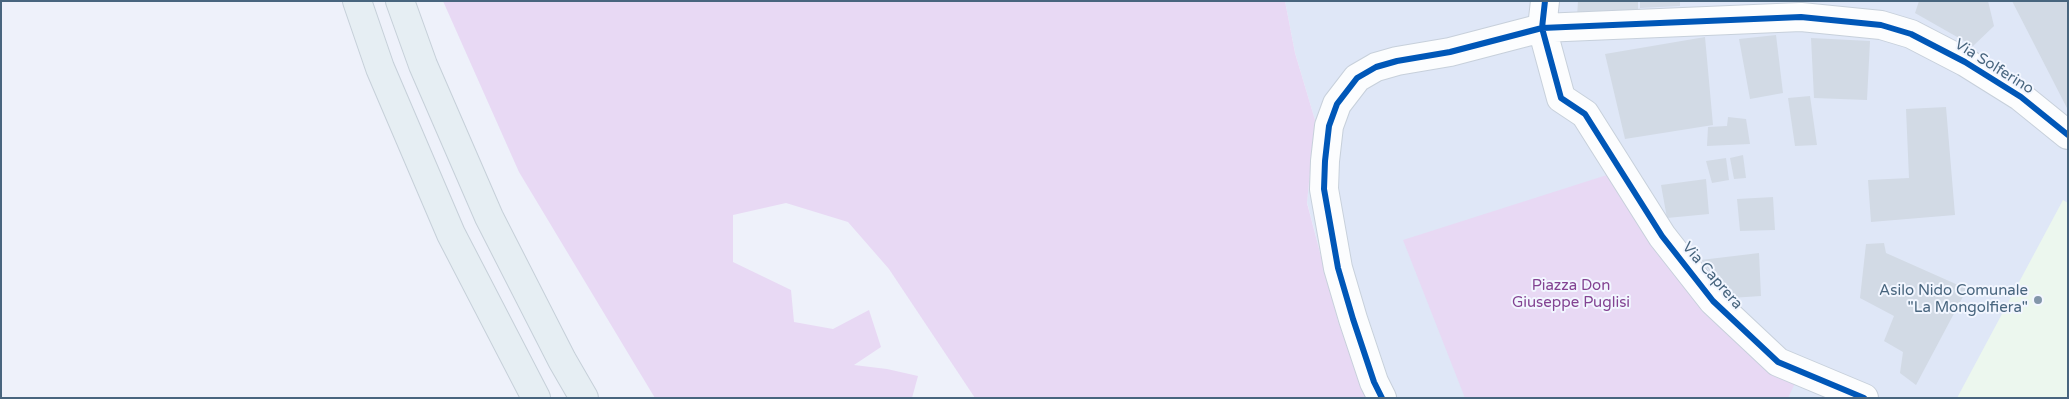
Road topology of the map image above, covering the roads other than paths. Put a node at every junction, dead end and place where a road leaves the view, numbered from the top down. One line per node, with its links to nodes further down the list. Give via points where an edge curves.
1 (357, 1): 6 (highway, via 380,68 451,234)
2 (400, 1): 7 (highway, via 423,65 490,217)
3 (1545, 1): 4 (street)
4 (1542, 28): 5 (street, Via Solferino, via 1802,17 1881,25 1911,34 1965,62 2021,97); 8 (street, Via Solferino, via 1376,67 1357,78 1337,104 1329,126 1324,188 1341,276); 9 (street, Via Caprera, via 1561,98 1585,114 1662,236 1713,301 1778,362)
5 (2068, 135)
6 (536, 398)
7 (584, 398)
8 (1382, 398)
9 (1864, 398)

